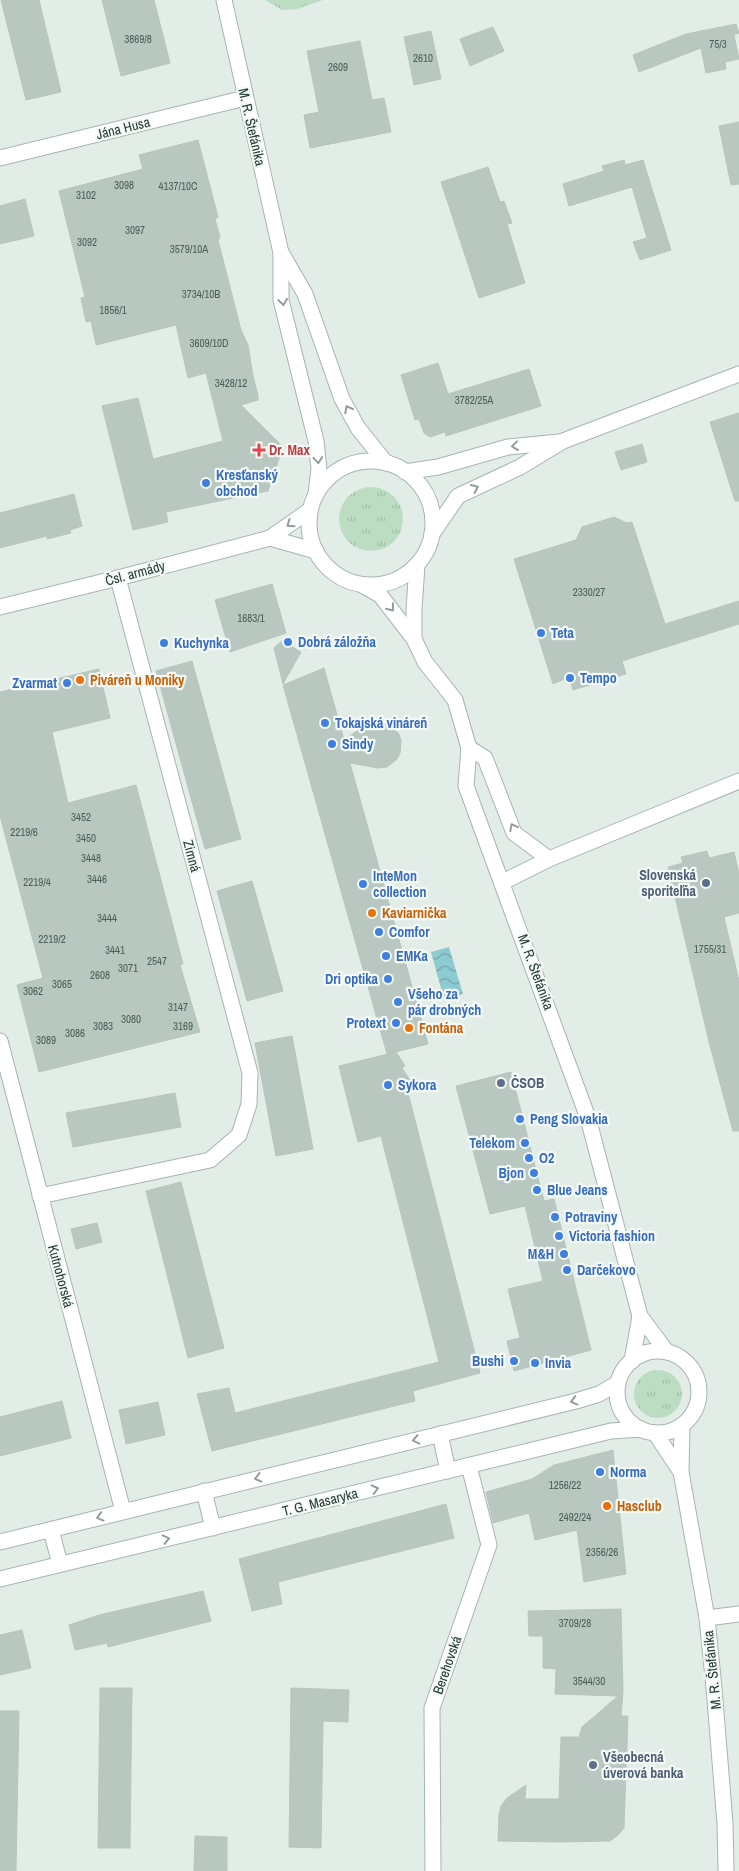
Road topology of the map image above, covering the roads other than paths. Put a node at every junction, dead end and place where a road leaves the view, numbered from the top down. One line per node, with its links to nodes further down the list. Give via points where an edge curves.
1 (224, 0): 2 (street, M. R. Štefánika)
2 (246, 98): 3 (street, Jána Husa); 4 (street, M. R. Štefánika)
3 (0, 158)
4 (281, 253): 7 (street, M. R. Štefánika, one-way to 4, via 358,428 342,399 305,294); 9 (street, M. R. Štefánika, one-way to 9, via 281,300 316,442 319,469)
5 (739, 374): 6 (street)
6 (563, 441): 8 (street, one-way to 8, via 508,447 438,467); 11 (street, one-way to 6, via 458,496 520,467)
7 (386, 463): 8 (street); 9 (street, via 363,462 338,470)
8 (405, 472): 11 (street, via 426,496 432,511)
9 (316, 494): 10 (street)
10 (310, 510): 12 (street, one-way to 12); 13 (street, via 310,538)
11 (431, 536): 14 (street)
12 (270, 538): 13 (street); 15 (street, Čsl. armády)
13 (316, 552): 16 (street, via 332,572)
14 (417, 564): 16 (street, via 398,579 380,585); 18 (street)
15 (118, 578): 17 (street, Čsl. armády); 24 (street, Zimná, via 250,1073 249,1104 240,1135 210,1160)
16 (362, 585): 18 (street, one-way to 18, via 380,595)
17 (0, 607)
18 (414, 638): 19 (street, M. R. Štefánika, via 425,662 455,700)
19 (469, 748): 21 (street, one-way to 19, via 514,833 485,758); 22 (street, M. R. Štefánika, via 466,786)
20 (739, 781): 21 (street)
21 (549, 859): 22 (street)
22 (503, 882): 25 (street, M. R. Štefánika, via 588,1118)
23 (0, 1041): 24 (street, Kutnohorská)
24 (40, 1196): 36 (street, Kutnohorská)
25 (640, 1316): 26 (street, M. R. Štefánika); 27 (street, M. R. Štefánika)
26 (667, 1352): 27 (street, via 652,1352); 29 (street, via 691,1367 699,1384 695,1412)
27 (632, 1361): 28 (street)
28 (618, 1383): 30 (street, via 617,1397 621,1410 629,1421); 31 (street, one-way to 31, via 599,1394 576,1401)
29 (682, 1426): 30 (street, via 669,1432); 34 (street, M. R. Štefánika)
30 (648, 1431): 32 (street, T. G. Masaryka, via 611,1432); 34 (street, M. R. Štefánika)
31 (440, 1434): 33 (street); 35 (street, one-way to 35)
32 (469, 1466): 33 (street, T. G. Masaryka); 44 (street, Berehovská, via 489,1546 432,1708)
33 (448, 1471): 37 (street, T. G. Masaryka, one-way to 33)
34 (681, 1472): 43 (street, M. R. Štefánika)
35 (204, 1491): 36 (street); 37 (street)
36 (122, 1511): 38 (street, one-way to 38)
37 (213, 1528): 40 (street, T. G. Masaryka, one-way to 37)
38 (51, 1530): 39 (street); 40 (street)
39 (0, 1542)
40 (60, 1564): 41 (street, T. G. Masaryka)
41 (0, 1579)
42 (739, 1614): 43 (street)
43 (707, 1618): 45 (street, M. R. Štefánika)
44 (433, 1871)
45 (726, 1871)

